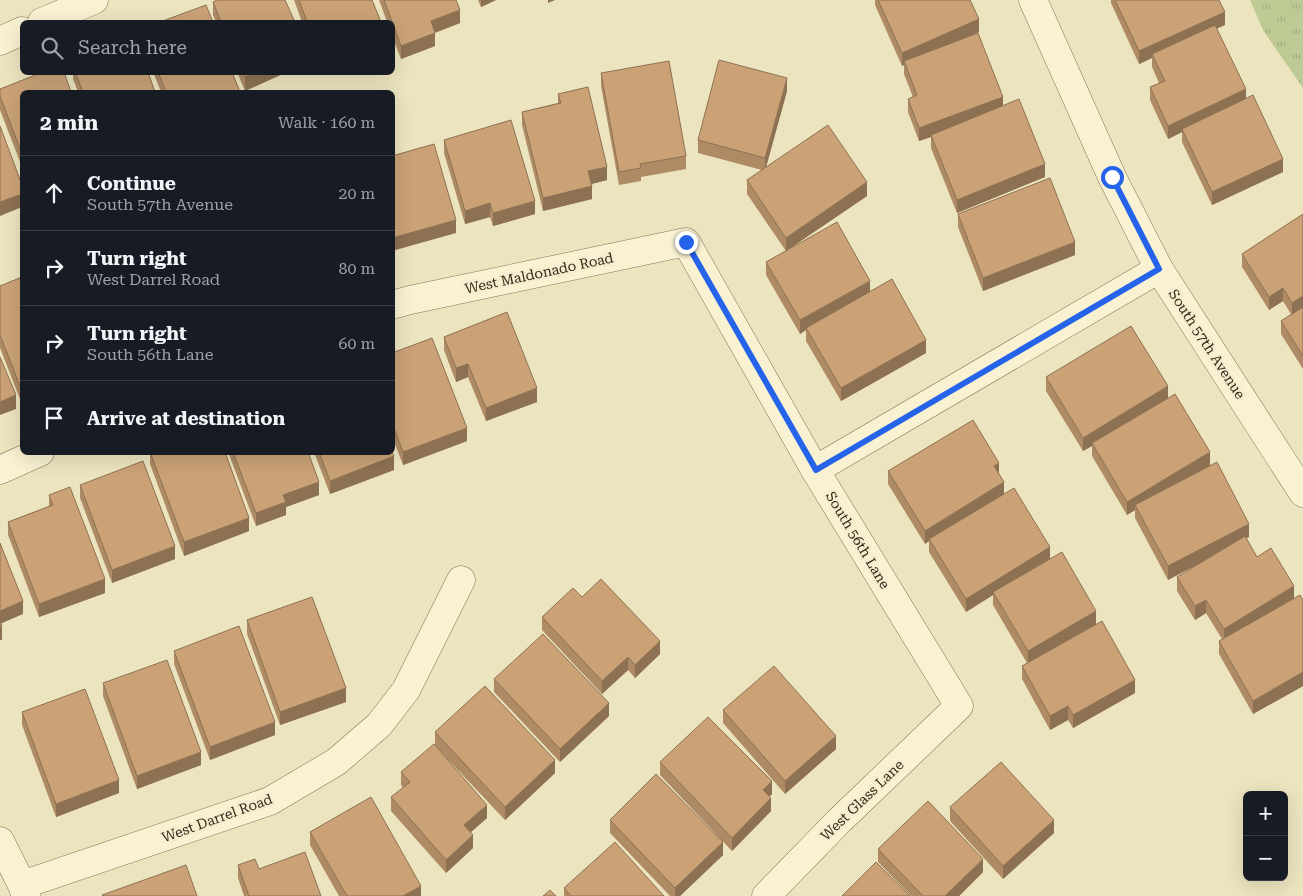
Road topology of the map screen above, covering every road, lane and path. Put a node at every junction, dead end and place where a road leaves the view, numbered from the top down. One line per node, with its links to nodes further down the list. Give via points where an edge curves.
1 (94, 0): 3 (street)
2 (1034, 0): 7 (street, South 57th Avenue, via 1112,177)
3 (47, 20)
4 (20, 32): 5 (street)
5 (0, 41)
6 (686, 242): 8 (street, West Maldonado Road); 11 (street, South 56th Lane)
7 (1159, 269): 11 (street); 12 (street, South 57th Avenue)
8 (395, 304)
9 (33, 455): 10 (street)
10 (0, 470)
11 (816, 470): 14 (street, South 56th Lane)
12 (1303, 493)
13 (461, 580): 16 (street, West Darrel Road, via 406,690 378,725 336,762 270,801)
14 (959, 706): 17 (street, West Glass Lane)
15 (0, 841): 16 (street)
16 (24, 891)
17 (766, 896)

